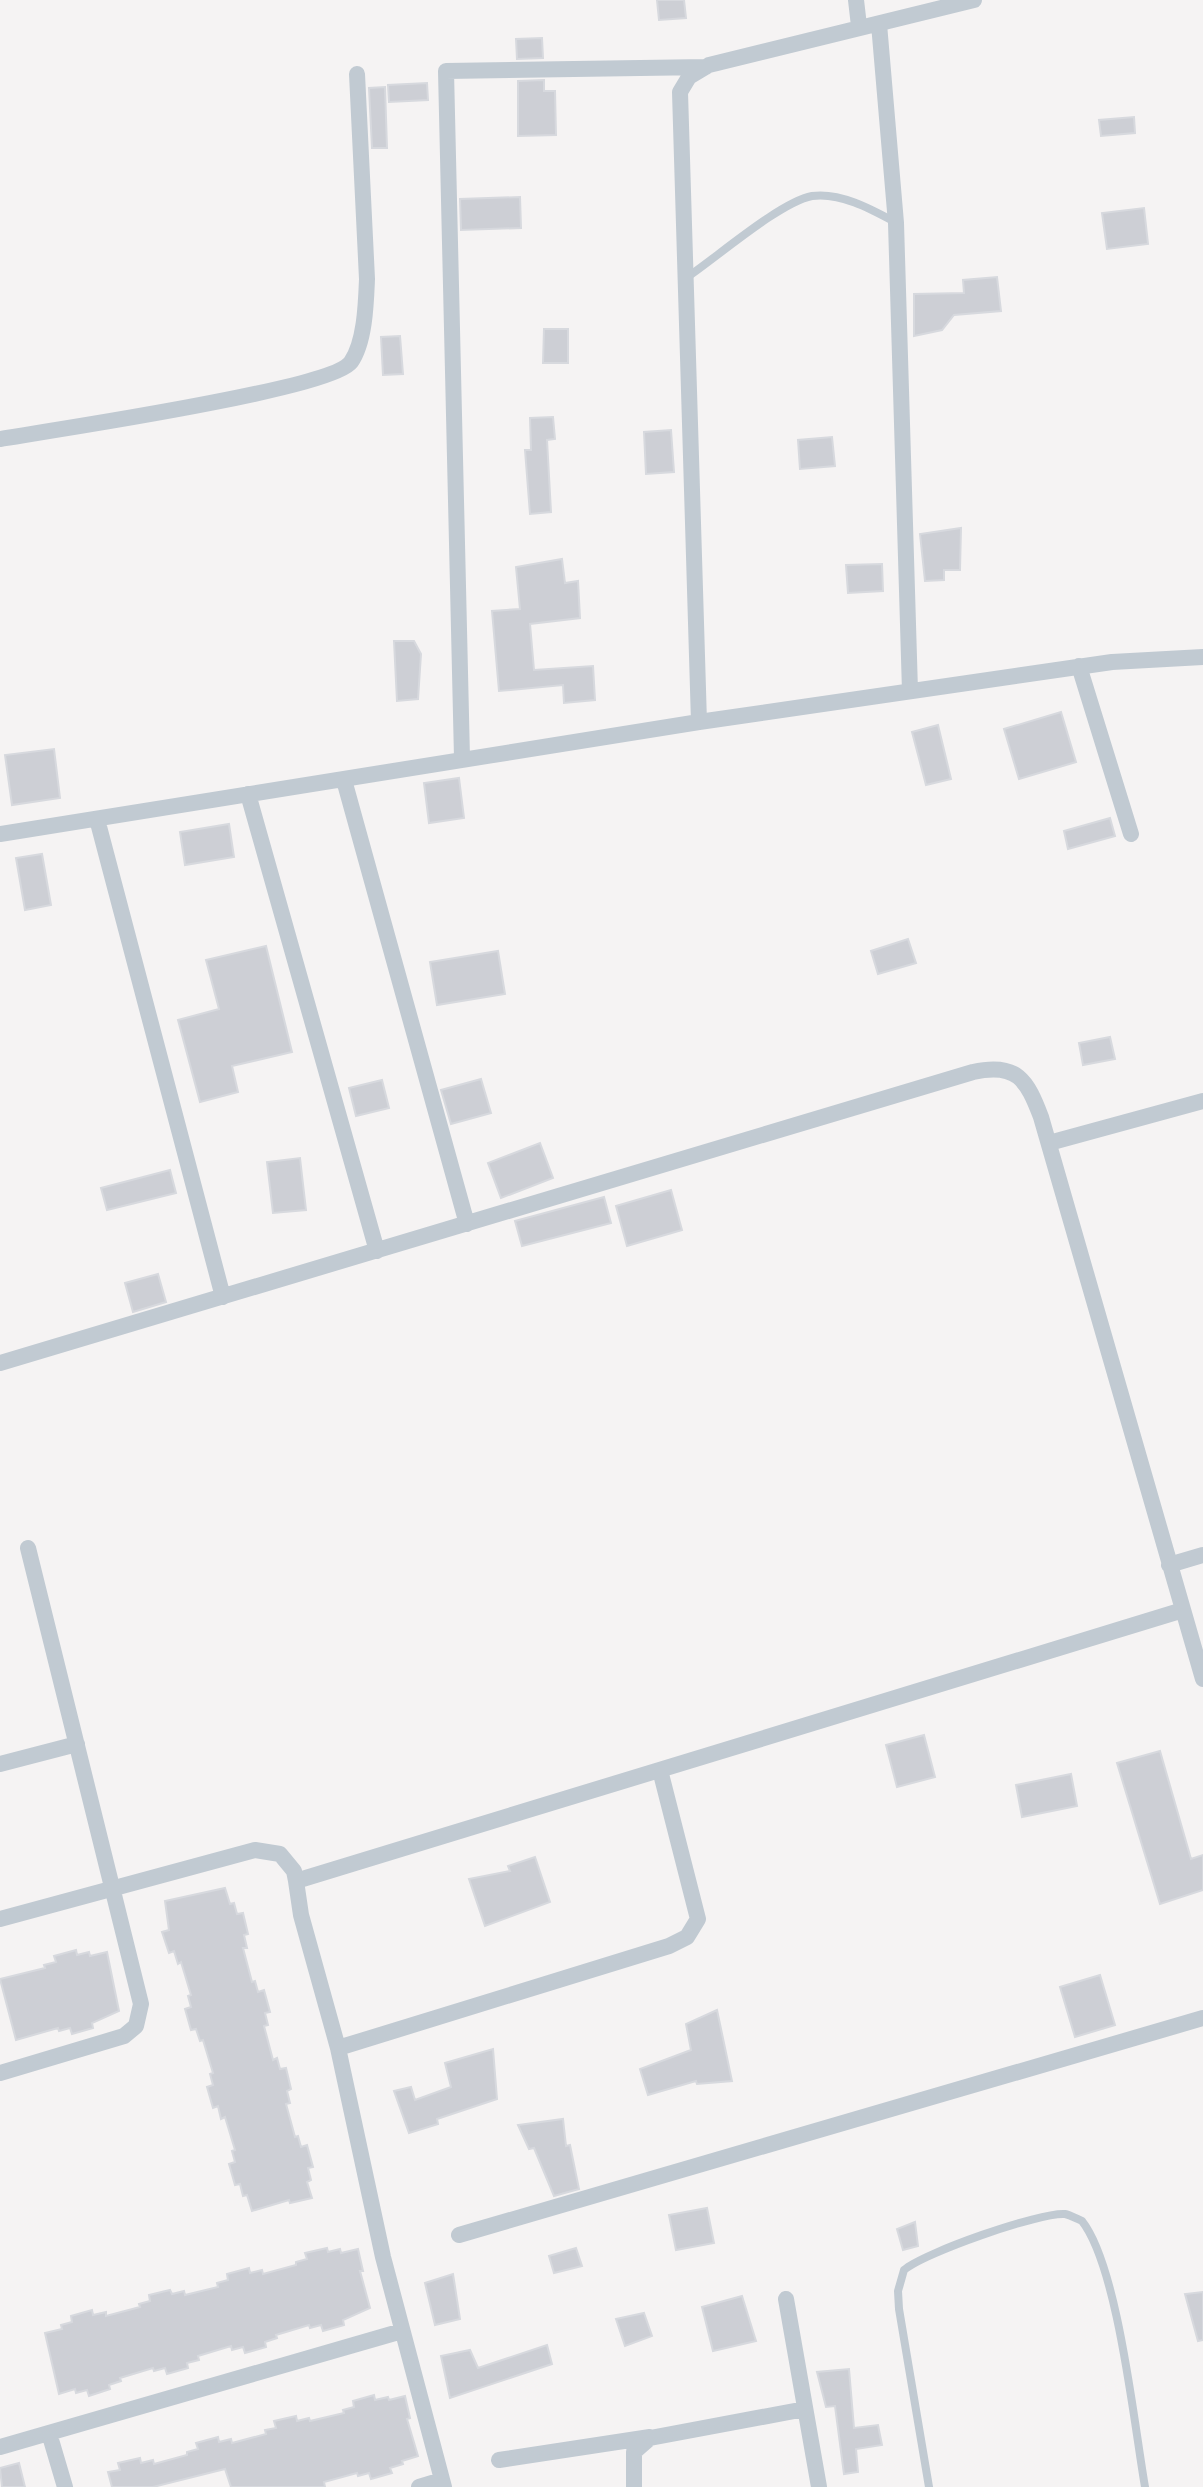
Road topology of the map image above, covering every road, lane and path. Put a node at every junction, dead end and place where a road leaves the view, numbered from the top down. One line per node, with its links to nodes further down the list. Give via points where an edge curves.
1 (856, 0): 4 (street)
2 (974, 0): 3 (street)
3 (879, 24): 4 (street); 7 (street)
4 (859, 26): 5 (street)
5 (706, 67): 8 (street, via 689,77 680,92); 14 (street, via 446,71)
6 (357, 74): 9 (street, via 367,279 352,362 319,378 266,390)
7 (896, 223): 8 (lane, via 852,202 814,196 787,207); 12 (street)
8 (686, 278): 13 (street)
9 (0, 439)
10 (1203, 657): 11 (street)
11 (1079, 666): 12 (street); 19 (street)
12 (910, 691): 13 (street)
13 (699, 722): 14 (street)
14 (462, 758): 15 (street)
15 (344, 780): 16 (street); 22 (street)
16 (248, 794): 17 (street); 23 (street)
17 (97, 819): 18 (street); 24 (street)
18 (0, 834)
19 (1131, 834)
20 (1203, 1101): 21 (street)
21 (1049, 1143): 22 (street, via 1019,1075 990,1068); 28 (street)
22 (467, 1224): 23 (street)
23 (377, 1251): 24 (street)
24 (223, 1297): 25 (street)
25 (0, 1363)
26 (28, 1548): 31 (street)
27 (1203, 1555): 28 (street)
28 (1169, 1565): 29 (street)
29 (1183, 1610): 30 (street); 33 (street)
30 (1203, 1679)
31 (77, 1744): 32 (street); 35 (street)
32 (0, 1764)
33 (660, 1770): 34 (street); 38 (street, via 698,1919 687,1937)
34 (296, 1881): 35 (street, via 280,1854 255,1850); 38 (street)
35 (112, 1889): 36 (street); 39 (street, via 139,1994 136,2026 124,2036)
36 (0, 1919)
37 (1203, 2018): 40 (street)
38 (338, 2048): 42 (street)
39 (0, 2073)
40 (459, 2235)
41 (786, 2299): 43 (street)
42 (402, 2331): 44 (street); 48 (street)
43 (805, 2409): 45 (street); 52 (street)
44 (49, 2433): 46 (street); 49 (street)
45 (659, 2435): 47 (street); 51 (street, via 634,2452)
46 (0, 2447)
47 (499, 2460)
48 (443, 2484): 50 (street)
49 (65, 2487)
50 (419, 2487)
51 (634, 2487)
52 (819, 2487)
53 (929, 2487): 54 (lane, via 899,2309 904,2270 955,2246 1040,2217 1065,2214 1082,2221 1100,2257 1119,2331)
54 (1145, 2487)

